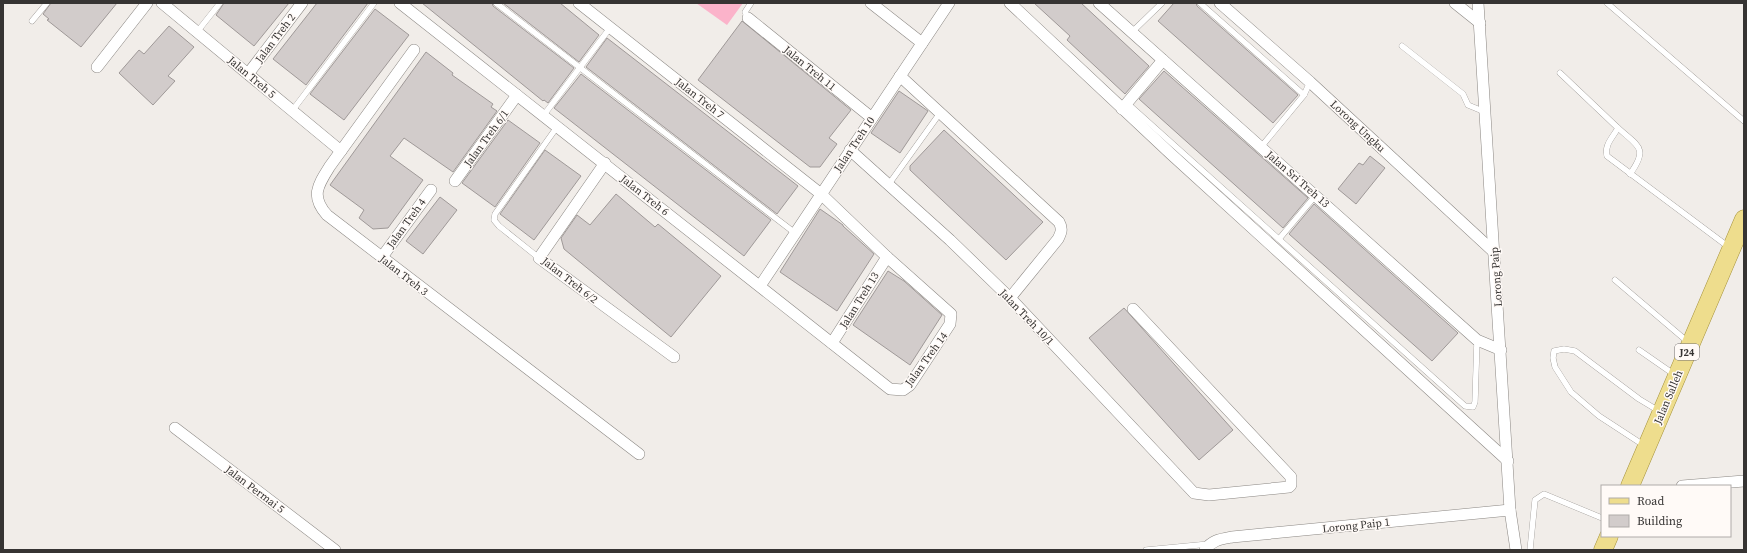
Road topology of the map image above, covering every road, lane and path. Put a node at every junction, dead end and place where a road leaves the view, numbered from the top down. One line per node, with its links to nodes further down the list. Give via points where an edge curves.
1 (47, 3): 22 (lane)
2 (147, 3): 31 (street)
3 (162, 3): 25 (street, Jalan Treh 5)
4 (220, 3): 25 (lane)
5 (302, 3): 34 (street, Jalan Treh 2)
6 (374, 3): 40 (lane)
7 (400, 3): 37 (street, Jalan Treh 6)
8 (496, 3): 32 (lane)
9 (578, 3): 24 (street, Jalan Treh 7)
10 (751, 3): 21 (lane, via 745,12)
11 (871, 3): 27 (street)
12 (949, 3): 27 (street, Jalan Treh 10)
13 (1010, 3): 39 (street)
14 (1099, 3): 26 (street, Jalan Sri Treh 13)
15 (1162, 3): 26 (lane)
16 (1200, 3): 38 (lane)
17 (1220, 3): 36 (street, Lorong Ungku)
18 (1455, 3): 23 (street)
19 (1478, 3): 23 (street, Lorong Paip)
20 (1606, 3): 45 (lane)
21 (748, 18): 44 (street, Jalan Treh 11)
22 (32, 21)
23 (1480, 23): 41 (street, Lorong Paip)
24 (610, 28): 32 (lane); 56 (street, Jalan Treh 7)
25 (197, 32): 34 (street, Jalan Treh 5)
26 (1132, 32): 30 (street, Jalan Sri Treh 13)
27 (922, 43): 35 (street, Jalan Treh 10)
28 (1402, 46): 41 (lane, via 1463,94 1468,106)
29 (414, 50): 50 (street, Jalan Treh 3)
30 (1163, 60): 39 (street); 48 (street, Jalan Sri Treh 13)
31 (97, 68)
32 (579, 68): 43 (lane); 59 (lane)
33 (1560, 73): 47 (lane)
34 (248, 74): 40 (street, Jalan Treh 5)
35 (900, 76): 42 (street); 44 (street, Jalan Treh 10)
36 (1310, 82): 38 (lane); 62 (street, Lorong Ungku)
37 (517, 95): 43 (street, Jalan Treh 6); 53 (street, Jalan Treh 6/1)
38 (1304, 95): 48 (lane)
39 (1125, 106): 60 (lane); 83 (street)
40 (292, 111): 50 (street, Jalan Treh 5)
41 (1485, 112): 62 (street, Lorong Paip)
42 (940, 113): 54 (lane); 68 (street, via 1062,226 1058,239)
43 (543, 116): 46 (street, Jalan Treh 6)
44 (872, 118): 49 (street, Jalan Treh 10)
45 (1744, 121)
46 (557, 127): 51 (street, Jalan Treh 6); 65 (lane, via 494,214 494,220 499,226)
47 (1618, 128): 52 (lane, via 1637,145 1641,153 1640,161); 52 (lane, via 1610,139 1607,156)
48 (1262, 147): 57 (street, Jalan Sri Treh 13)
49 (850, 150): 54 (street, Jalan Treh 10/1); 56 (street, Jalan Treh 10)
50 (341, 151): 63 (street, Jalan Treh 3, via 319,185 319,206)
51 (605, 163): 65 (street, Jalan Treh 6/2); 67 (street, Jalan Treh 6)
52 (1630, 174): 61 (lane)
53 (455, 181)
54 (889, 184): 68 (street, Jalan Treh 10/1)
55 (431, 190): 63 (street, Jalan Treh 4)
56 (821, 194): 59 (street, Jalan Treh 10); 64 (street, Jalan Treh 7)
57 (1316, 195): 60 (lane); 71 (street, Jalan Sri Treh 13)
58 (1744, 219): 61 (main road, Jalan Salleh / J24)
59 (795, 233): 67 (street, Jalan Treh 10)
60 (1279, 239): 71 (lane, via 1465,406 1470,407 1473,407 1475,402)
61 (1731, 249): 73 (main road, Jalan Salleh / J24)
62 (1494, 252): 74 (street, Lorong Paip)
63 (382, 257): 82 (street, Jalan Treh 3)
64 (887, 257): 70 (street, Jalan Treh 7); 72 (street, Jalan Treh 13)
65 (539, 258): 76 (street, Jalan Treh 6/2)
66 (1615, 280): 73 (lane)
67 (760, 286): 72 (street, Jalan Treh 6)
68 (1010, 298): 69 (street, Jalan Treh 10/1, via 1194,493 1209,495 1289,488 1291,477)
69 (1133, 308)
70 (951, 314): 78 (street, Jalan Treh 14, via 950,324 910,385 903,390)
71 (1477, 340): 74 (street, Jalan Sri Treh 13)
72 (832, 343): 78 (street, Jalan Treh 6)
73 (1690, 344): 77 (main road, Jalan Salleh / J24)
74 (1501, 350): 83 (street, Lorong Paip)
75 (1639, 350): 77 (lane)
76 (674, 357)
77 (1677, 377): 79 (main road, Jalan Salleh / J24)
78 (890, 389)
79 (1662, 413): 81 (main road, Jalan Salleh / J24); 81 (lane, via 1575,351 1554,350 1555,367 1571,392 1599,416)
80 (175, 428): 91 (street, Jalan Permai 5)
81 (1647, 447): 85 (main road, Jalan Salleh / J24)
82 (639, 454)
83 (1508, 461): 87 (street, Lorong Paip)
84 (1744, 481): 86 (street)
85 (1630, 485)
86 (1694, 485)
87 (1510, 510): 90 (street, Lorong Paip 1, via 1232,537 1220,539); 93 (street, Lorong Paip)
88 (1601, 518): 94 (lane, via 1544,494 1535,500)
89 (1609, 537): 95 (main road)
90 (1208, 547): 92 (lane)
91 (335, 550)
92 (1146, 550)
93 (1516, 550)
94 (1530, 550)
95 (1603, 550)

